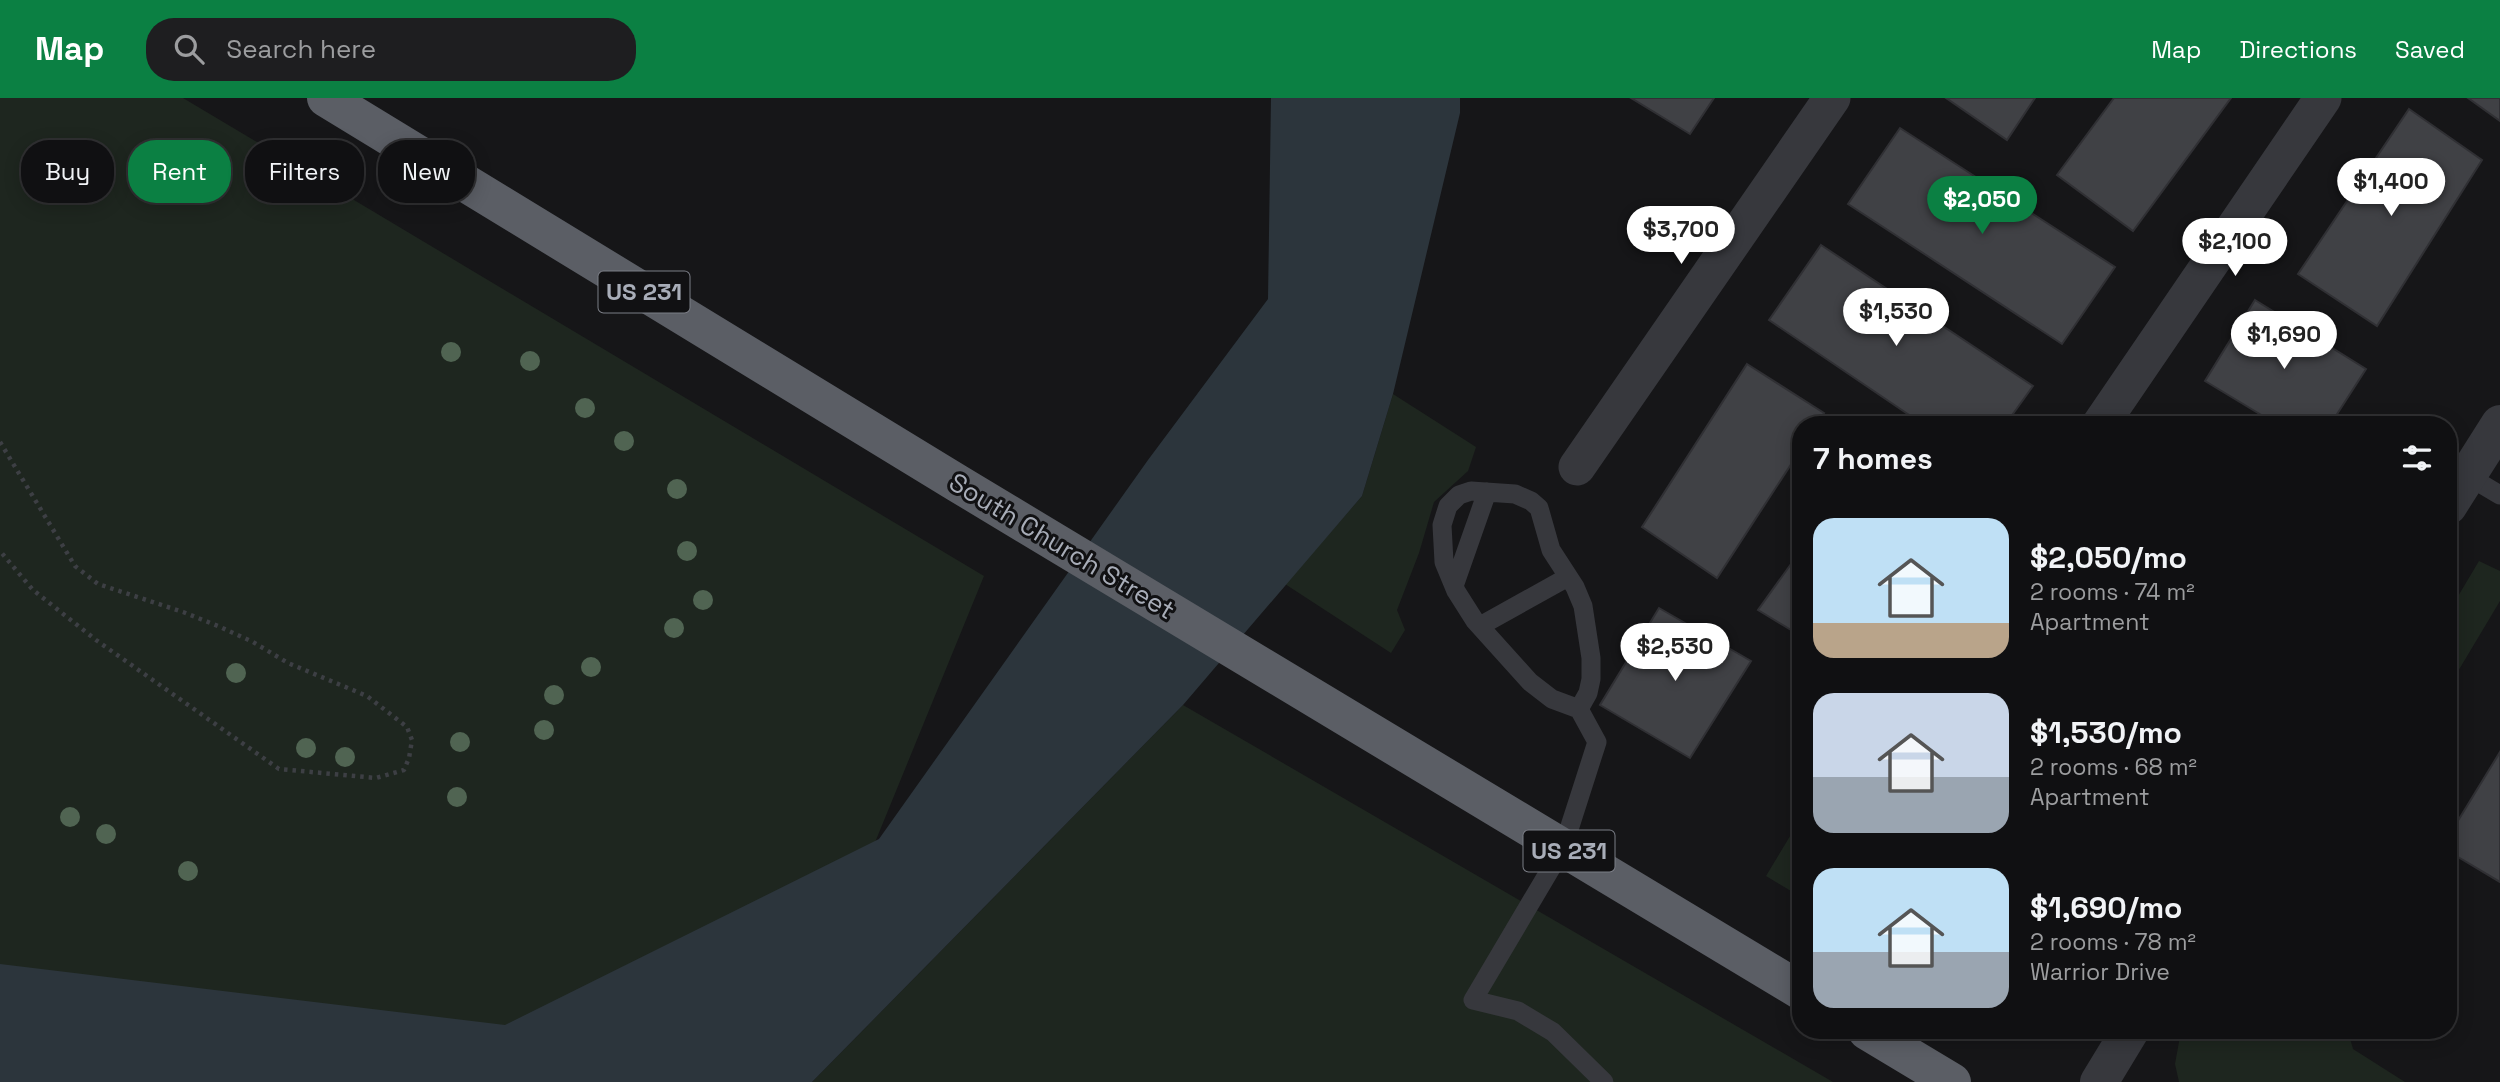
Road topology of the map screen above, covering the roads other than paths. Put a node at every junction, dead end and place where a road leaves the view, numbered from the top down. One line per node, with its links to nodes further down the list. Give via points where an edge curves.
1 (1832, 98): 6 (street)
2 (2323, 98): 4 (street)
3 (330, 99): 14 (highway, South Church Street / US 231)
4 (2106, 416)
5 (2500, 424): 7 (street)
6 (1577, 467)
7 (2458, 491): 9 (lane)
8 (1487, 492): 10 (lane, via 1515,494 1539,508 1551,550); 11 (lane); 11 (lane, via 1459,495 1445,512 1444,562)
9 (2500, 495)
10 (1568, 577): 12 (lane); 13 (lane, via 1583,606 1591,658 1588,692)
11 (1454, 586): 12 (lane)
12 (1480, 626): 13 (lane, via 1530,682 1552,699)
13 (1579, 709): 14 (lane, via 1597,742)
14 (1563, 848): 15 (highway, South Church Street / US 231); 18 (lane, via 1473,1000 1518,1011 1553,1032)
15 (1792, 986)
16 (1880, 1039): 19 (highway)
17 (2125, 1039): 20 (street)
18 (1604, 1082)
19 (1952, 1082)
20 (2099, 1082)

